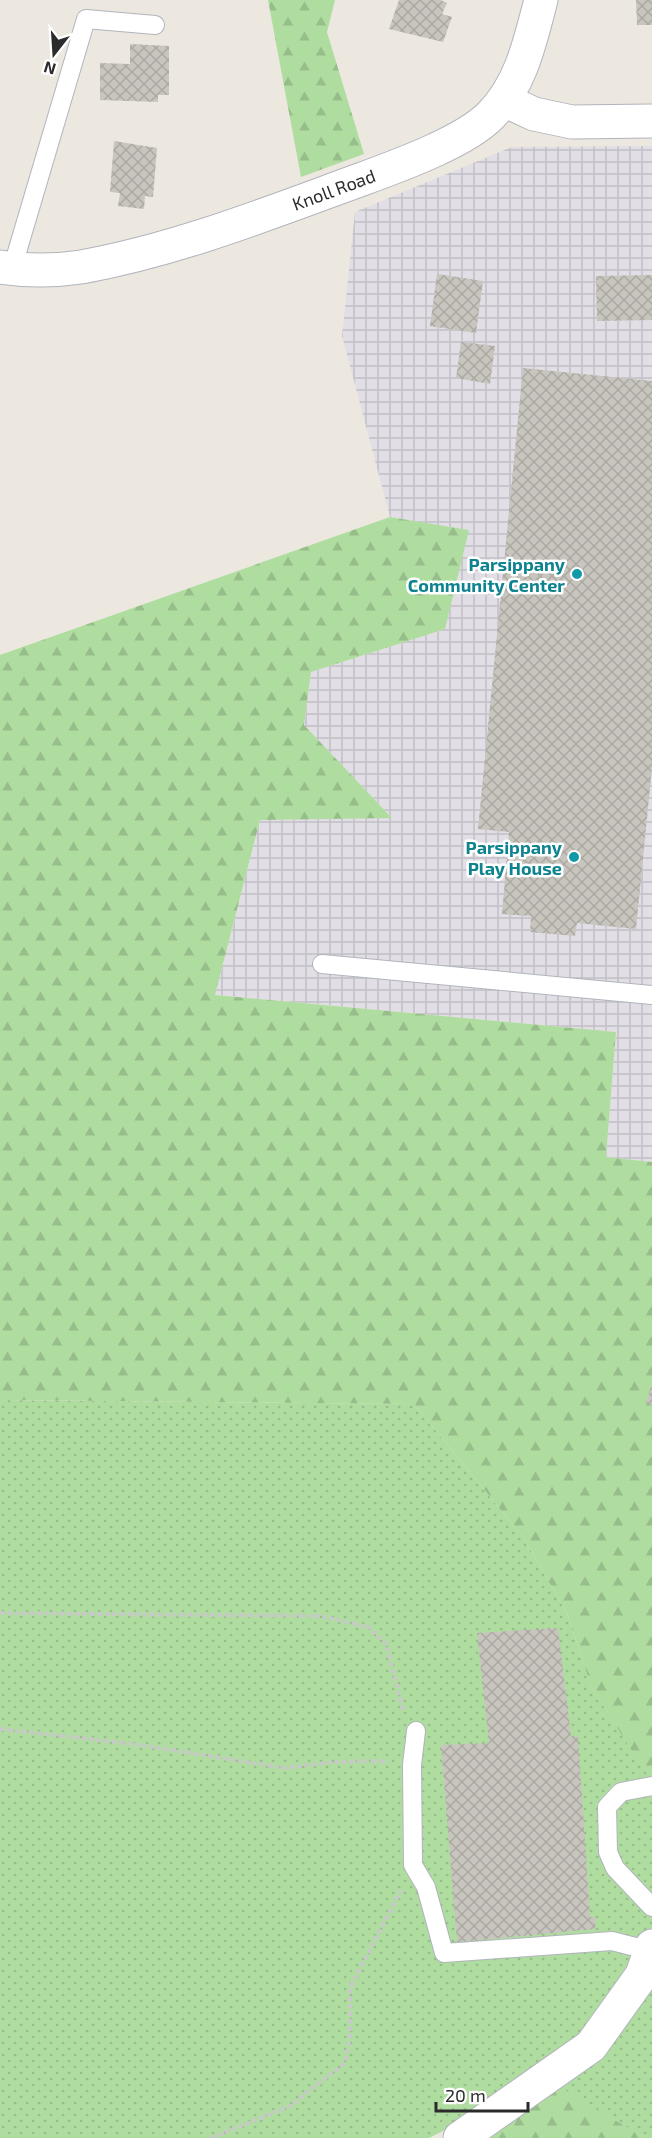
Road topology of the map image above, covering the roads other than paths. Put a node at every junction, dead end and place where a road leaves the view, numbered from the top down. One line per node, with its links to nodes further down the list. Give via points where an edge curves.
1 (542, 0): 3 (street, Knoll Road, via 519,75)
2 (155, 25): 5 (lane, via 86,19)
3 (504, 100): 4 (street, via 534,114 572,122); 5 (street, Knoll Road, via 467,134 397,166 240,224 161,249 79,267)
4 (652, 121)
5 (6, 268)
6 (322, 964): 7 (lane)
7 (652, 995)
8 (416, 1731): 11 (lane, via 412,1765 413,1865 426,1887 444,1953 612,1941)
9 (652, 1786): 10 (lane, via 621,1792 607,1807 609,1852 615,1868)
10 (652, 1907)
11 (651, 1949): 12 (street, via 642,1975 591,2046)
12 (460, 2138)

